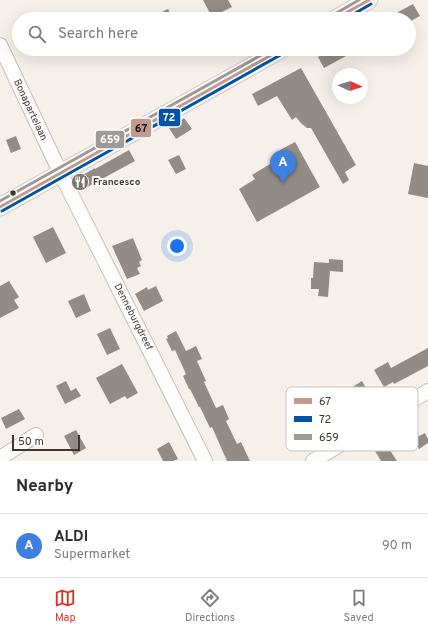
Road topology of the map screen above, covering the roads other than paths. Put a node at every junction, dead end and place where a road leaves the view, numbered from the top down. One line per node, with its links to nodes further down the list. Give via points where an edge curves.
1 (369, 0): 2 (main road)
2 (348, 12)
3 (0, 46): 5 (street, Bonapartelaan)
4 (270, 56): 5 (main road)
5 (60, 174): 6 (main road); 12 (street, Denneburgdreef)
6 (0, 207)
7 (428, 391): 8 (street)
8 (418, 397)
9 (36, 435): 11 (street)
10 (330, 451): 13 (street)
11 (0, 458)
12 (205, 461)
13 (314, 461)

